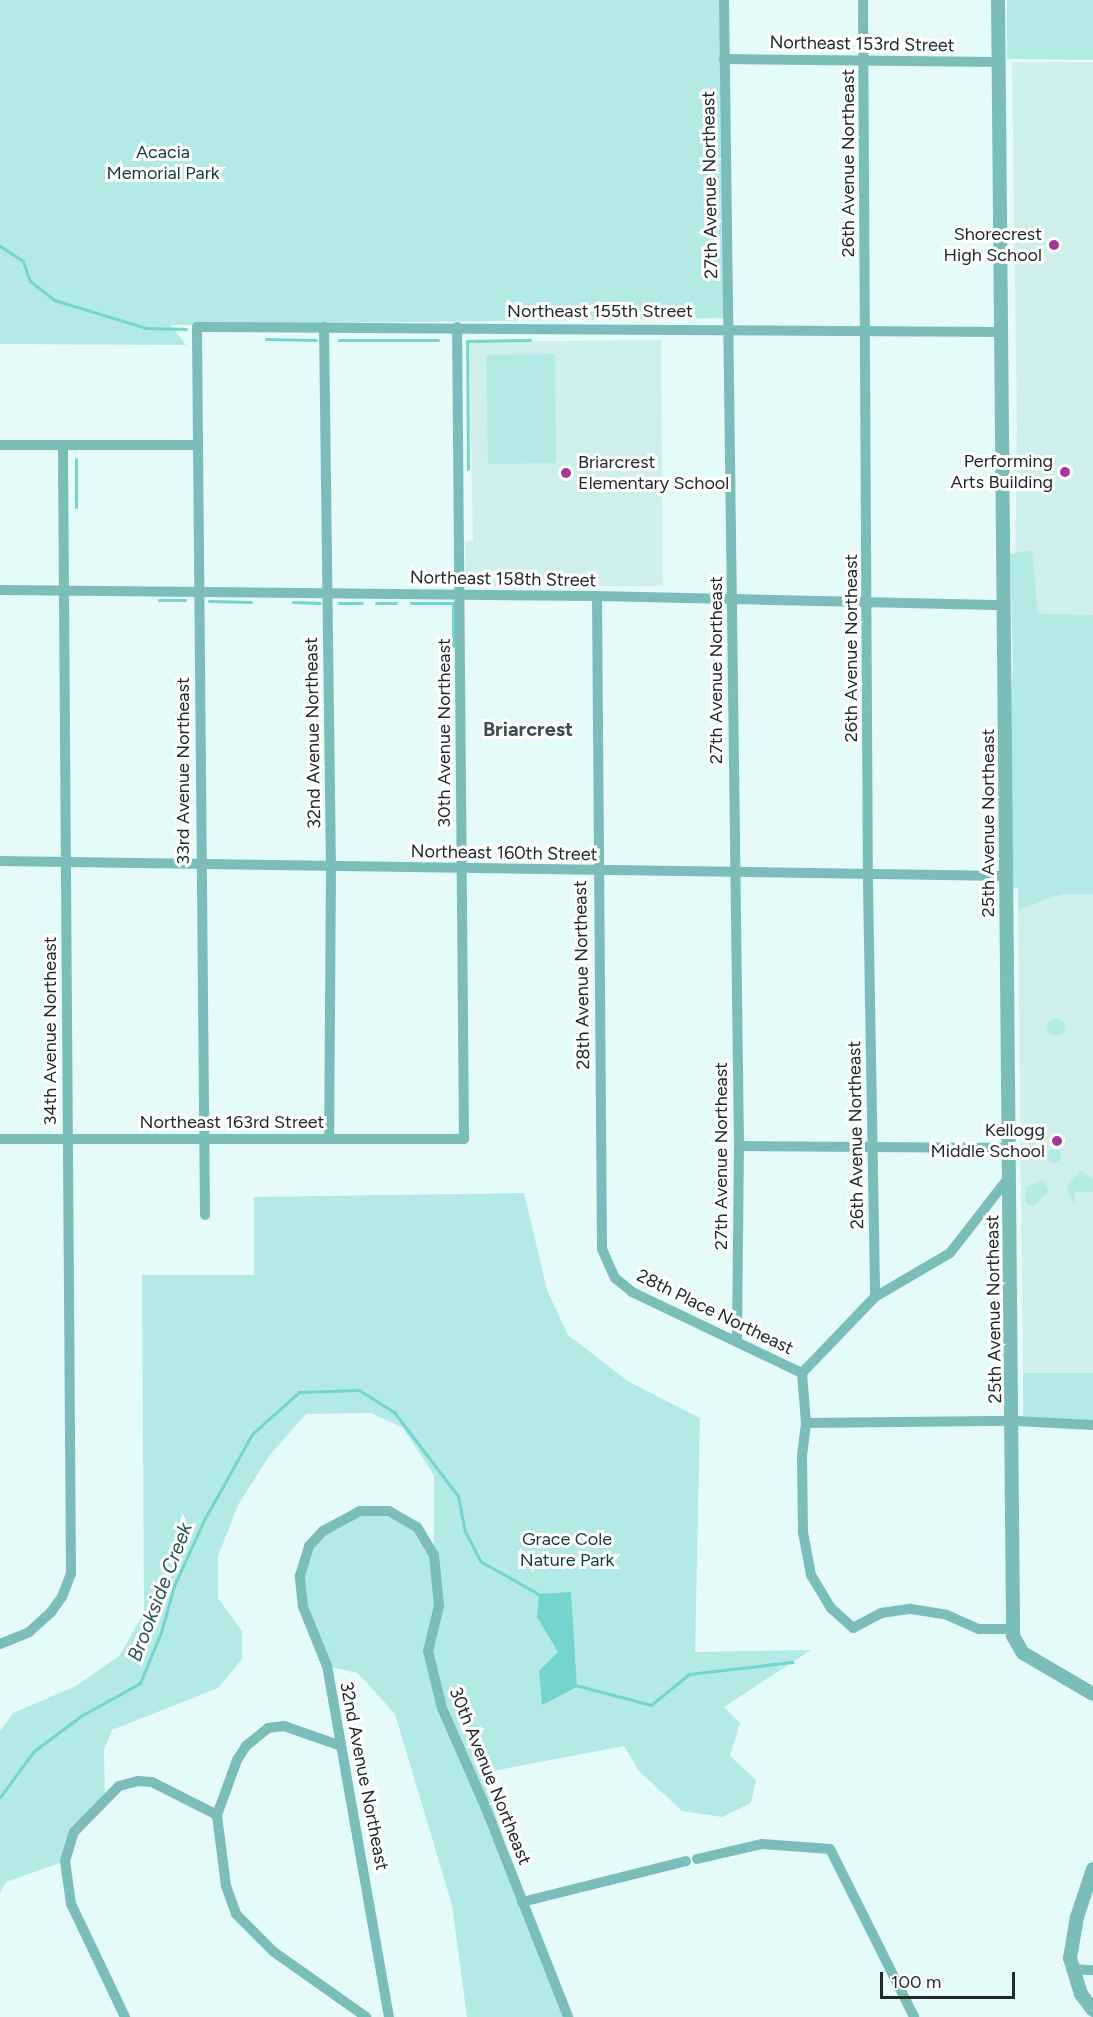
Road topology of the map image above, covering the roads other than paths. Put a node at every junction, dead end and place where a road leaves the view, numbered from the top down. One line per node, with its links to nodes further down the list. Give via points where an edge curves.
1 (724, 0): 4 (street, 27th Avenue Northeast)
2 (862, 0): 5 (street, 26th Avenue Northeast)
3 (998, 0): 6 (street, 25th Avenue Northeast)
4 (724, 59): 5 (street, Northeast 153rd Street); 10 (street, 27th Avenue Northeast)
5 (864, 61): 6 (street, Northeast 153rd Street); 11 (street, 26th Avenue Northeast)
6 (999, 62): 12 (street, 25th Avenue Northeast)
7 (197, 327): 8 (street, Northeast 155th Street); 15 (street, 33rd Avenue Northeast)
8 (324, 327): 9 (street, Northeast 155th Street); 19 (street, 32nd Avenue Northeast)
9 (457, 327): 10 (street, Northeast 155th Street); 20 (street, 30th Avenue Northeast)
10 (729, 328): 11 (street, Northeast 155th Street); 22 (street, 27th Avenue Northeast)
11 (865, 330): 12 (street, Northeast 155th Street); 23 (street, 26th Avenue Northeast)
12 (1002, 332): 24 (street, 25th Avenue Northeast)
13 (0, 445): 14 (street)
14 (63, 445): 15 (street); 17 (street, 34th Avenue Northeast)
15 (198, 445): 18 (street, 33rd Avenue Northeast)
16 (0, 591): 17 (street, Northeast 158th Street)
17 (63, 591): 18 (street, Northeast 158th Street); 26 (street, 34th Avenue Northeast)
18 (199, 591): 19 (street, Northeast 158th Street); 27 (street, 33rd Avenue Northeast)
19 (327, 593): 20 (street, Northeast 158th Street); 28 (street, 32nd Avenue Northeast)
20 (459, 595): 21 (street, Northeast 158th Street); 29 (street, 30th Avenue Northeast)
21 (597, 596): 22 (street, Northeast 158th Street); 30 (street, 28th Avenue Northeast)
22 (731, 599): 23 (street, Northeast 158th Street); 31 (street, 27th Avenue Northeast)
23 (868, 602): 24 (street, Northeast 158th Street); 32 (street, 26th Avenue Northeast)
24 (1005, 605): 33 (street, 25th Avenue Northeast)
25 (0, 861): 26 (street, Northeast 160th Street)
26 (66, 862): 27 (street, Northeast 160th Street); 35 (street, 34th Avenue Northeast)
27 (200, 864): 28 (street, Northeast 160th Street); 36 (street, 33rd Avenue Northeast)
28 (331, 867): 29 (street, Northeast 160th Street); 37 (street, 32nd Avenue Northeast)
29 (461, 869): 30 (street, Northeast 160th Street); 38 (street, 30th Avenue Northeast)
30 (597, 871): 31 (street, Northeast 160th Street); 44 (street, 28th Avenue Northeast, via 602,1249)
31 (734, 873): 32 (street, Northeast 160th Street); 39 (street, 27th Avenue Northeast)
32 (868, 874): 33 (street, Northeast 160th Street); 40 (street, 26th Avenue Northeast)
33 (1007, 876): 41 (street, 25th Avenue Northeast)
34 (0, 1139): 35 (street, Northeast 163rd Street)
35 (66, 1139): 36 (street, Northeast 163rd Street); 53 (street, 34th Avenue Northeast, via 71,1574 51,1612 28,1632)
36 (203, 1139): 37 (street, Northeast 163rd Street); 43 (street, 33rd Avenue Northeast)
37 (329, 1139): 38 (street, Northeast 163rd Street)
38 (464, 1139)
39 (739, 1146): 40 (street); 46 (street, 27th Avenue Northeast)
40 (873, 1147): 41 (street); 45 (street, 26th Avenue Northeast)
41 (1010, 1148): 42 (street, 25th Avenue Northeast)
42 (1010, 1176): 45 (street, via 950,1253); 48 (street, 25th Avenue Northeast)
43 (204, 1215)
44 (615, 1278): 46 (street, 28th Place Northeast, via 632,1292)
45 (875, 1297): 47 (street)
46 (737, 1340): 47 (street, 28th Place Northeast)
47 (802, 1372): 49 (street)
48 (1014, 1421): 49 (street); 50 (street); 52 (street, 25th Avenue Northeast)
49 (806, 1423): 52 (street, via 802,1458 807,1558 818,1589 831,1608 853,1628 881,1613 911,1609 947,1615 979,1629)
50 (1093, 1425)
51 (309, 1546): 55 (street, 32nd Avenue Northeast, via 300,1576 303,1607 327,1666); 58 (street, 30th Avenue Northeast, via 323,1532 360,1511 389,1511 417,1527 434,1555 439,1606 428,1651 442,1708)
52 (1013, 1629): 54 (street, 25th Avenue Northeast, via 1023,1653)
53 (0, 1644)
54 (1093, 1694)
55 (341, 1746): 56 (street, via 284,1726 268,1728 246,1746 237,1760); 64 (street, 32nd Avenue Northeast, via 385,1976)
56 (217, 1815): 62 (street, via 152,1782 119,1786 74,1832 65,1861 71,1904); 63 (street, via 226,1886 236,1914 274,1952)
57 (1093, 1869): 59 (street, via 1070,1946)
58 (522, 1902): 65 (street); 66 (street, via 762,1844 831,1849)
59 (1071, 1969): 60 (street); 61 (street)
60 (1093, 1970)
61 (1093, 2010)
62 (125, 2017)
63 (366, 2017)
64 (389, 2017)
65 (567, 2017)
66 (914, 2017)

